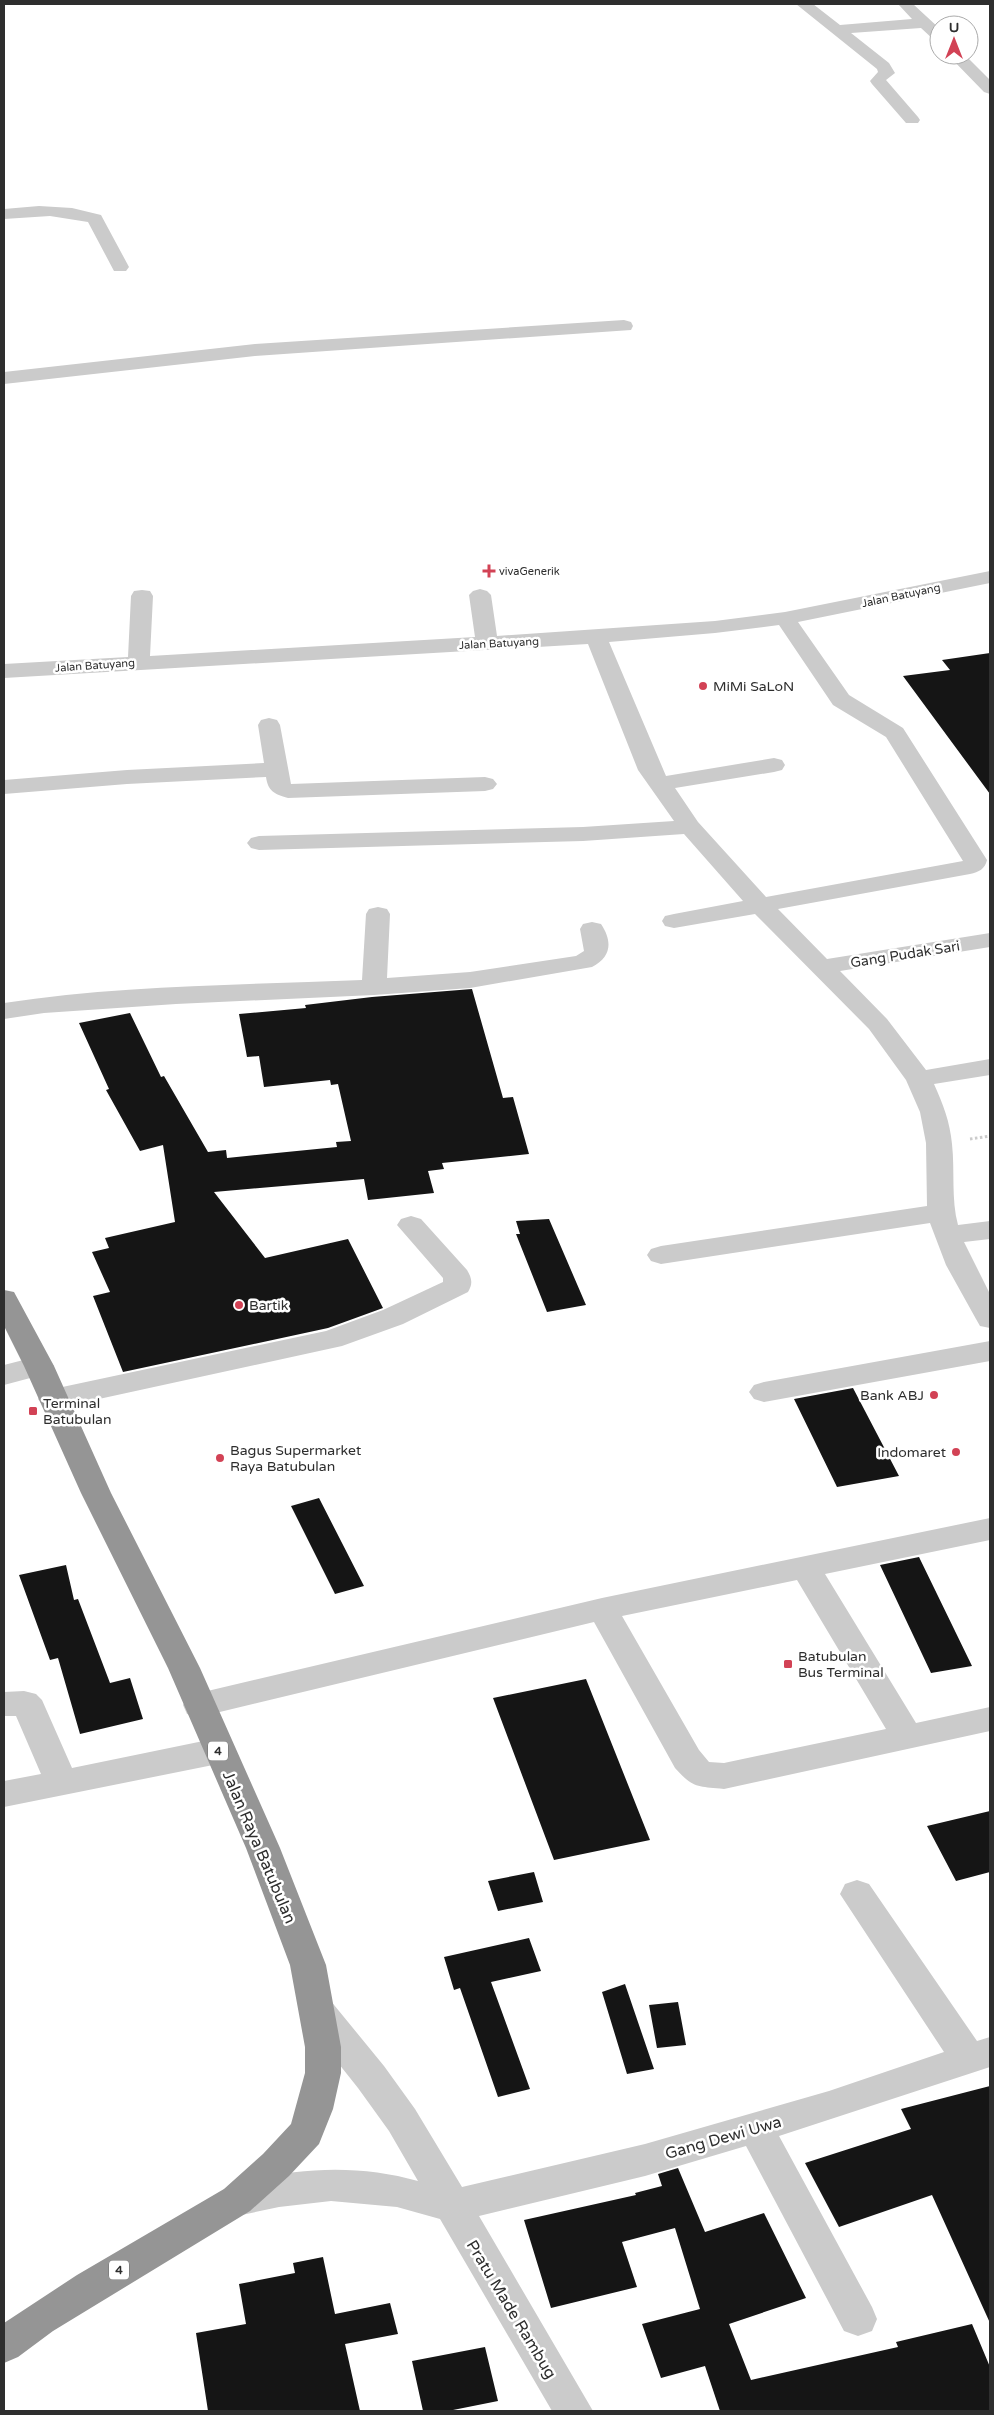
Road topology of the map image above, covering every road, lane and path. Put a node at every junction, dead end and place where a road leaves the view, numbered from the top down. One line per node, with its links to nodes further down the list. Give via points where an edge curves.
1 (804, 4): 5 (street)
2 (905, 4): 3 (street)
3 (925, 23): 4 (street); 5 (street)
4 (929, 27)
5 (836, 30): 8 (street, via 883,66 887,73 878,81)
6 (966, 65): 7 (street)
7 (990, 89)
8 (912, 120)
9 (4, 214): 10 (street, via 40,210 84,214 95,219)
10 (120, 268)
11 (624, 326): 12 (street, via 255,350)
12 (4, 378)
13 (990, 577): 16 (street, Jalan Batuyang)
14 (480, 595): 18 (street)
15 (142, 596): 19 (street)
16 (785, 618): 17 (street, Jalan Batuyang); 29 (street, via 841,700 886,725 894,733 975,860 970,867)
17 (596, 637): 18 (street, Jalan Batuyang); 25 (street, via 650,770)
18 (487, 644): 19 (street, Jalan Batuyang)
19 (139, 662): 20 (street, Jalan Batuyang)
20 (4, 670)
21 (269, 725): 23 (street)
22 (774, 765): 25 (street)
23 (277, 769): 24 (street, via 279,786 288,791); 26 (street)
24 (485, 784)
25 (660, 784): 27 (street)
26 (4, 787)
27 (690, 828): 28 (street); 29 (street)
28 (258, 843)
29 (759, 904): 31 (street); 34 (street)
30 (378, 914): 35 (street)
31 (674, 921)
32 (592, 929): 35 (street, via 596,951 594,956 583,962 470,980)
33 (990, 940): 34 (street, Gang Pudak Sari)
34 (821, 967): 38 (street, via 878,1024)
35 (374, 987): 36 (street, via 176,996 44,1005)
36 (4, 1011)
37 (990, 1067): 38 (street)
38 (919, 1079): 39 (street, via 934,1112)
39 (944, 1224): 41 (street); 42 (street); 44 (street, via 960,1264)
40 (411, 1225): 49 (street, via 457,1276 458,1286 393,1317 332,1339)
41 (990, 1230)
42 (661, 1255)
43 (5, 1304): 46 (highway, Jalan Raya Batubulan / 4)
44 (990, 1318)
45 (990, 1352): 48 (street)
46 (39, 1366): 47 (street); 49 (highway, Jalan Raya Batubulan / 4)
47 (4, 1375)
48 (764, 1392)
49 (53, 1399): 54 (highway, Jalan Raya Batubulan / 4)
50 (990, 1529): 51 (street)
51 (805, 1567): 52 (street); 56 (street)
52 (602, 1609): 54 (street); 56 (street, via 687,1759 700,1774 724,1776)
53 (4, 1704): 58 (street, via 24,1703 30,1709)
54 (199, 1705): 57 (highway, Jalan Raya Batubulan / 4)
55 (990, 1719): 56 (street)
56 (907, 1736)
57 (218, 1751): 58 (street); 61 (highway, Jalan Raya Batubulan / 4, via 263,1848 308,1965)
58 (61, 1782): 59 (street)
59 (4, 1794)
60 (857, 1894): 62 (street)
61 (318, 2010): 64 (highway, Jalan Raya Batubulan / 4, via 323,2072 316,2109 306,2133); 65 (street, Pratu Made Rambug, via 402,2120)
62 (980, 2056): 63 (street, Gang Dewi Uwa)
63 (755, 2128): 65 (street, Gang Dewi Uwa, via 645,2160); 66 (street)
64 (237, 2200): 65 (street, via 331,2185 396,2191); 67 (highway, 4, via 39,2319)
65 (451, 2206): 68 (street, Pratu Made Rambug)
66 (858, 2319)
67 (4, 2346)
68 (574, 2411)

